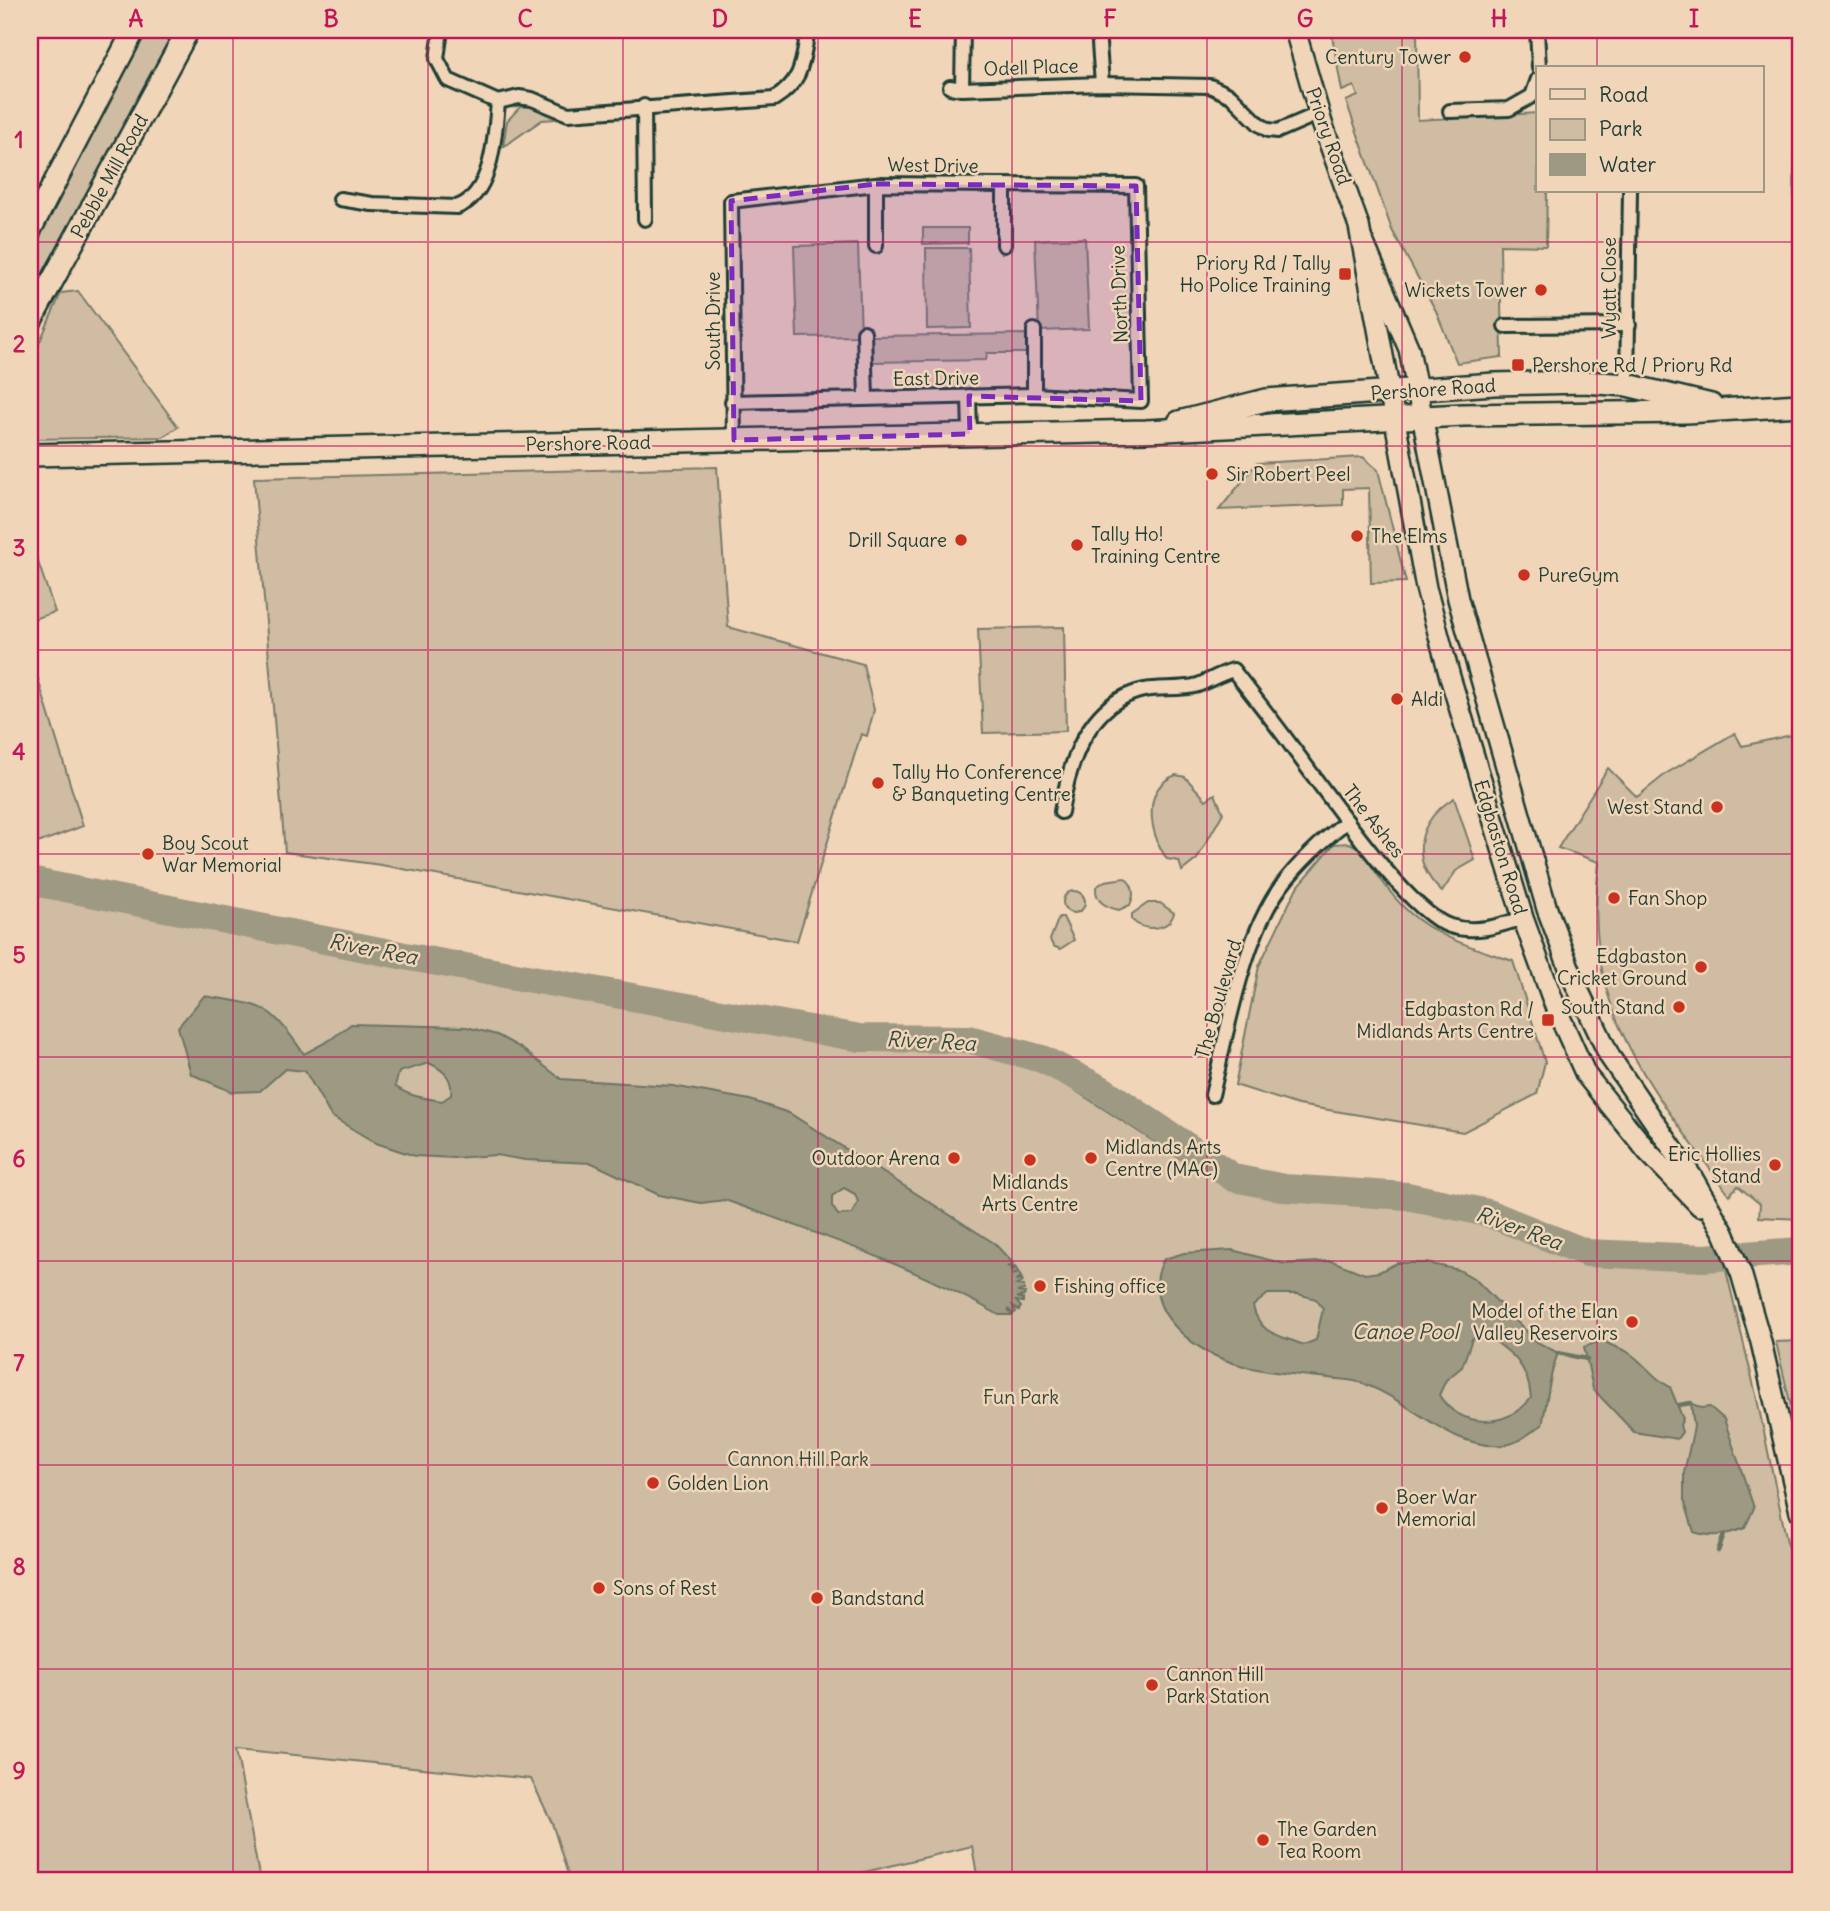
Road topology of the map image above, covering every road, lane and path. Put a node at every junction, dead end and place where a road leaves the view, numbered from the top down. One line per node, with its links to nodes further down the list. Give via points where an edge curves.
1 (134, 30): 23 (main road)
2 (188, 30): 27 (main road, Pebble Mill Road)
3 (441, 30): 12 (street, via 437,60 448,80)
4 (808, 30): 13 (street, via 801,71 792,88 774,99)
5 (963, 30): 10 (street, Odell Place, via 956,88)
6 (1098, 30): 10 (street, Odell Place)
7 (1296, 30): 15 (main road, Priory Road)
8 (1537, 30): 9 (street)
9 (1539, 66)
10 (1102, 84): 15 (street, Odell Place, via 1210,86 1231,96 1268,130 1289,128)
11 (1536, 85): 14 (street, via 1532,96 1509,109)
12 (498, 102): 13 (street, via 532,99 568,114 612,113); 20 (street, via 483,181 465,204 372,204)
13 (645, 106): 22 (street)
14 (1450, 111)
15 (1320, 113): 24 (main road, Priory Road)
16 (876, 184): 17 (street, West Drive); 21 (street, West Drive); 26 (street)
17 (1004, 185): 18 (street, West Drive); 25 (street)
18 (1136, 186): 38 (street, North Drive)
19 (1630, 192): 28 (street, Wyatt Close)
20 (340, 199)
21 (732, 201): 39 (street, South Drive)
22 (645, 219)
23 (30, 230)
24 (1363, 241): 33 (main road, Priory Road, via 1409,349); 34 (main road, Priory Road)
25 (1004, 245)
26 (876, 246)
27 (32, 312)
28 (1629, 325): 29 (street); 32 (street, Wyatt Close)
29 (1505, 327)
30 (1034, 330): 35 (street)
31 (864, 332): 37 (street)
32 (1626, 386): 33 (main road, Pershore Road, via 1584,382); 41 (main road, Pershore Road)
33 (1417, 389): 34 (main road, Pershore Road); 42 (main road, Priory Road)
34 (1389, 391): 43 (main road, Priory Road); 44 (main road, Pershore Road, via 1266,400)
35 (1034, 395): 36 (street, East Drive); 38 (street, East Drive)
36 (969, 396): 37 (street, East Drive); 45 (street)
37 (866, 398): 39 (street, East Drive)
38 (1141, 401)
39 (732, 402): 46 (street, South Drive)
40 (1800, 405): 41 (main road, Pershore Road)
41 (1721, 408): 42 (main road, Pershore Road)
42 (1420, 418): 43 (main road, Pershore Road); 48 (main road, Edgbaston Road, via 1458,599)
43 (1394, 420): 44 (main road, Pershore Road); 49 (main road, Edgbaston Road, via 1426,589)
44 (1146, 431): 45 (main road, Pershore Road)
45 (970, 434): 46 (main road, Pershore Road)
46 (734, 440): 47 (main road, Pershore Road)
47 (30, 455)
48 (1501, 752): 49 (main road); 52 (main road, Edgbaston Road)
49 (1475, 762): 53 (main road, Edgbaston Road)
50 (1061, 812): 51 (street, The Ashes, via 1072,763 1086,733 1110,702 1143,691 1197,685 1233,670)
51 (1347, 821): 53 (street, The Ashes, via 1402,887 1448,925 1489,929); 56 (street, The Boulevard, via 1311,849 1280,888 1249,950)
52 (1547, 909): 53 (main road); 54 (main road, Edgbaston Road)
53 (1523, 918): 55 (main road, Edgbaston Road)
54 (1610, 1057): 55 (main road); 57 (main road, Edgbaston Road, via 1692,1177)
55 (1586, 1074): 57 (main road, Edgbaston Road, via 1648,1152)
56 (1212, 1096)
57 (1720, 1227): 58 (main road, Edgbaston Road, via 1741,1273 1761,1342)
58 (1800, 1512)

